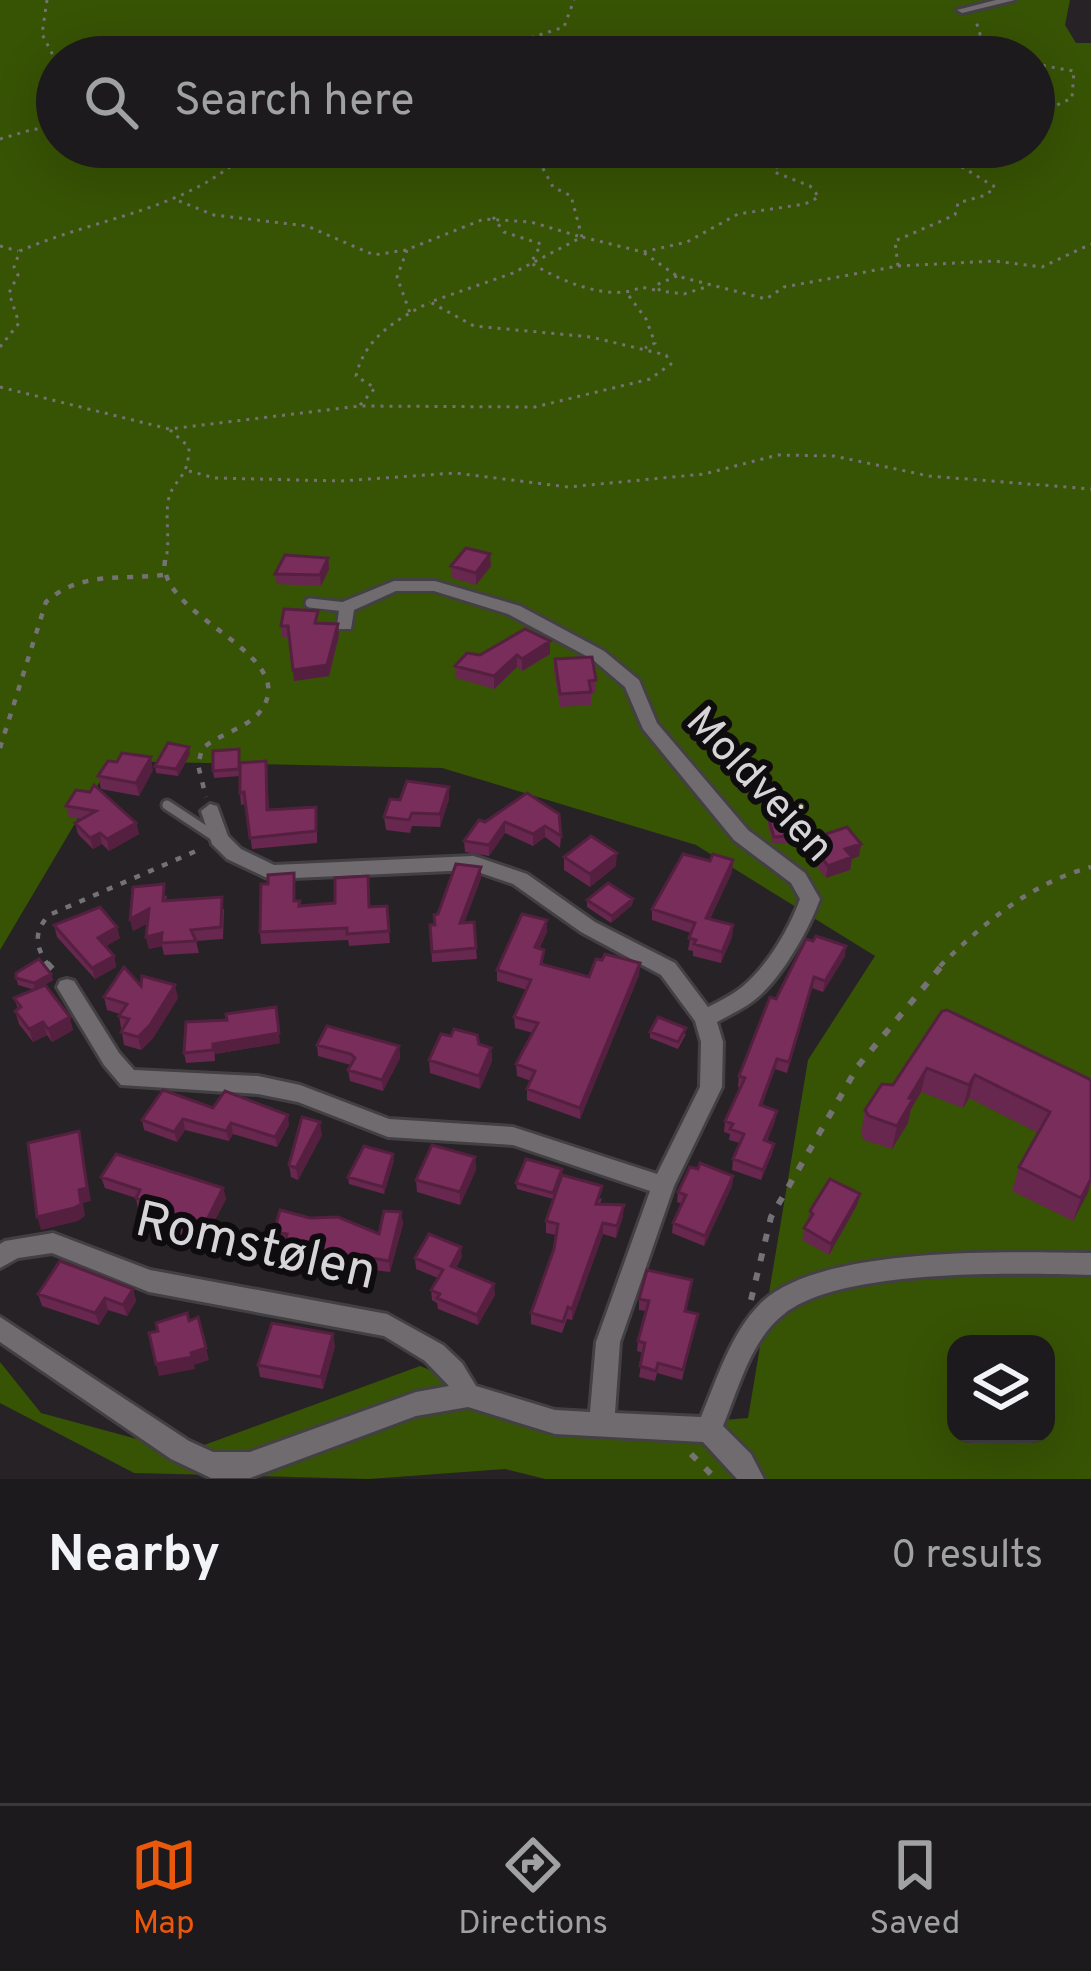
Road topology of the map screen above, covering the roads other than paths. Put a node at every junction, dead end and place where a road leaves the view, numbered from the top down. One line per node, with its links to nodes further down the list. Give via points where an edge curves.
1 (1010, 0): 2 (street)
2 (962, 10)
3 (310, 603): 4 (lane)
4 (346, 616): 9 (street, Moldveien, via 394,586 464,593 550,627 633,684 649,725 741,836 798,878 810,899 802,924 757,986)
5 (167, 805): 7 (lane)
6 (210, 811): 7 (street)
7 (218, 839): 9 (street, via 272,872 431,863 497,870 668,970)
8 (68, 987): 10 (street, via 129,1079 258,1085 388,1128 513,1136)
9 (705, 1018): 10 (street, via 711,1087)
10 (663, 1186): 15 (street, via 608,1342)
11 (0, 1258): 14 (street, Romstølen, via 53,1243 149,1281 388,1325 440,1357)
12 (1091, 1264): 16 (street, via 984,1261 796,1292 773,1307)
13 (0, 1328): 14 (street, via 211,1465 250,1465 416,1404)
14 (468, 1395): 15 (street, via 555,1422)
15 (602, 1423): 16 (street)
16 (696, 1430): 17 (street)
17 (751, 1479)

